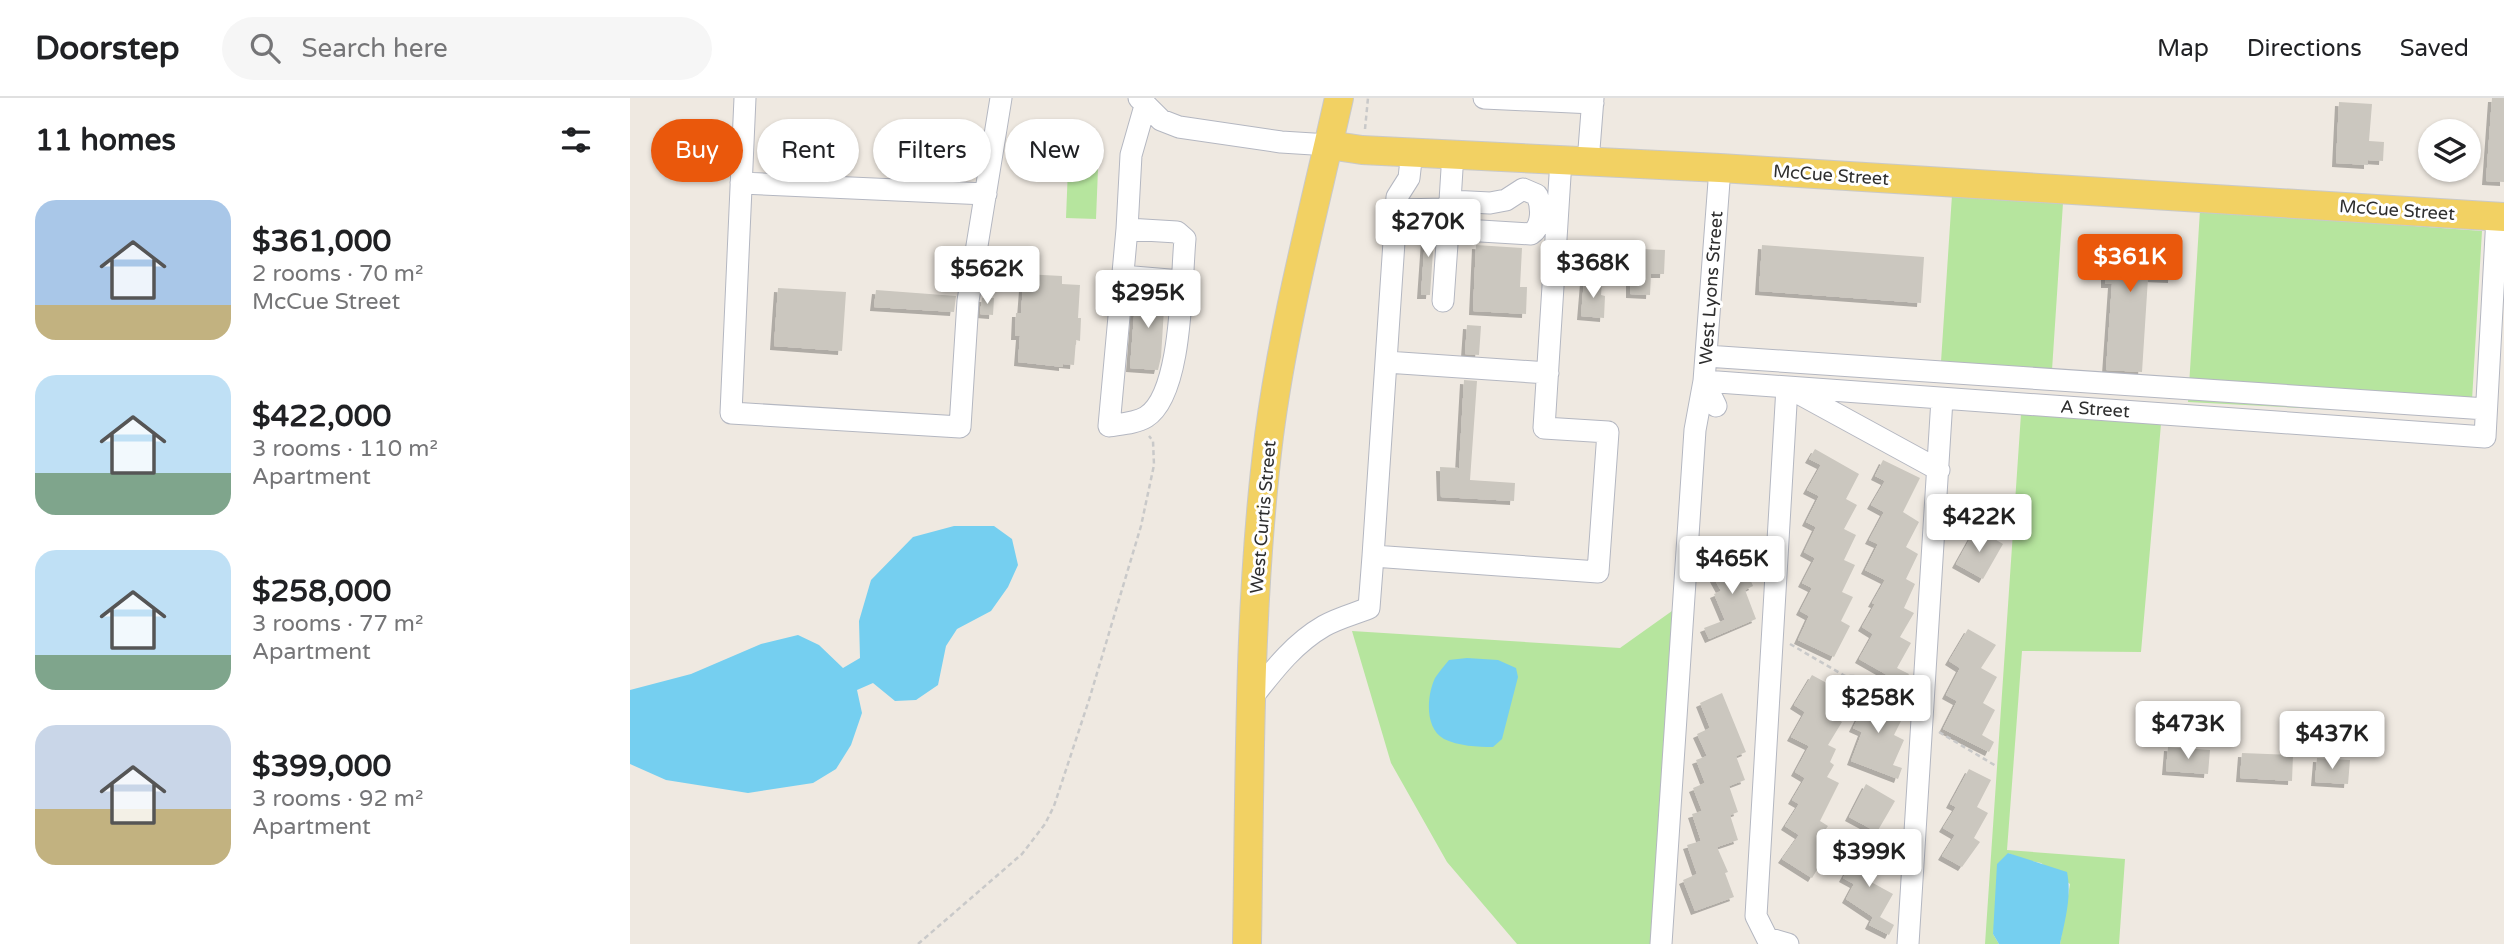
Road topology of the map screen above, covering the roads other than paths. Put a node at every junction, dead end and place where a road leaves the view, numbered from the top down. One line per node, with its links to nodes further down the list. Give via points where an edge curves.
1 (745, 98): 12 (street)
2 (1001, 98): 13 (street)
3 (1339, 98): 7 (main road, West Curtis Street)
4 (1484, 98): 5 (street)
5 (1593, 101): 10 (street)
6 (1142, 102): 7 (street, McCue Street, via 1161,120 1195,130); 17 (street, via 1131,155)
7 (1329, 145): 8 (main road, McCue Street); 32 (main road, West Curtis Street, via 1286,329 1269,434)
8 (1412, 151): 9 (main road, McCue Street); 15 (street, via 1409,178 1397,197)
9 (1453, 153): 10 (main road, McCue Street); 14 (street)
10 (1574, 161): 11 (main road, McCue Street); 24 (street)
11 (1720, 168): 16 (main road, McCue Street); 22 (street, West Lyons Street)
12 (741, 183): 13 (street); 13 (street, via 731,413 960,427 968,301)
13 (986, 194)
14 (1450, 201): 15 (street, via 1445,209); 18 (street); 18 (street, via 1490,203 1523,189 1536,195 1541,204 1539,224 1531,234)
15 (1396, 209): 23 (street)
16 (2501, 217): 29 (street)
17 (1127, 229): 19 (street); 20 (street, via 1182,235)
18 (1448, 229): 21 (street)
19 (1122, 276): 20 (street); 20 (street, via 1110,426 1147,416 1164,397 1173,369)
20 (1181, 281)
21 (1444, 301)
22 (1706, 356): 25 (street, West Lyons Street); 29 (street)
23 (1386, 362): 24 (street); 31 (street)
24 (1548, 373): 31 (street, via 1544,428 1608,432 1598,572)
25 (1704, 382): 26 (street, A Street); 28 (street, West Lyons Street); 34 (street, via 1695,430)
26 (1787, 387): 27 (street, A Street); 30 (street); 35 (street, via 1756,916 1767,938)
27 (1942, 399): 29 (street, A Street, via 2484,437); 30 (street)
28 (1716, 406)
29 (2486, 409)
30 (1939, 470): 36 (street)
31 (1373, 556): 32 (street, via 1369,608 1326,624 1303,639)
32 (1251, 699): 33 (main road, West Curtis Street)
33 (1247, 944)
34 (1661, 944)
35 (1788, 944)
36 (1908, 944)

